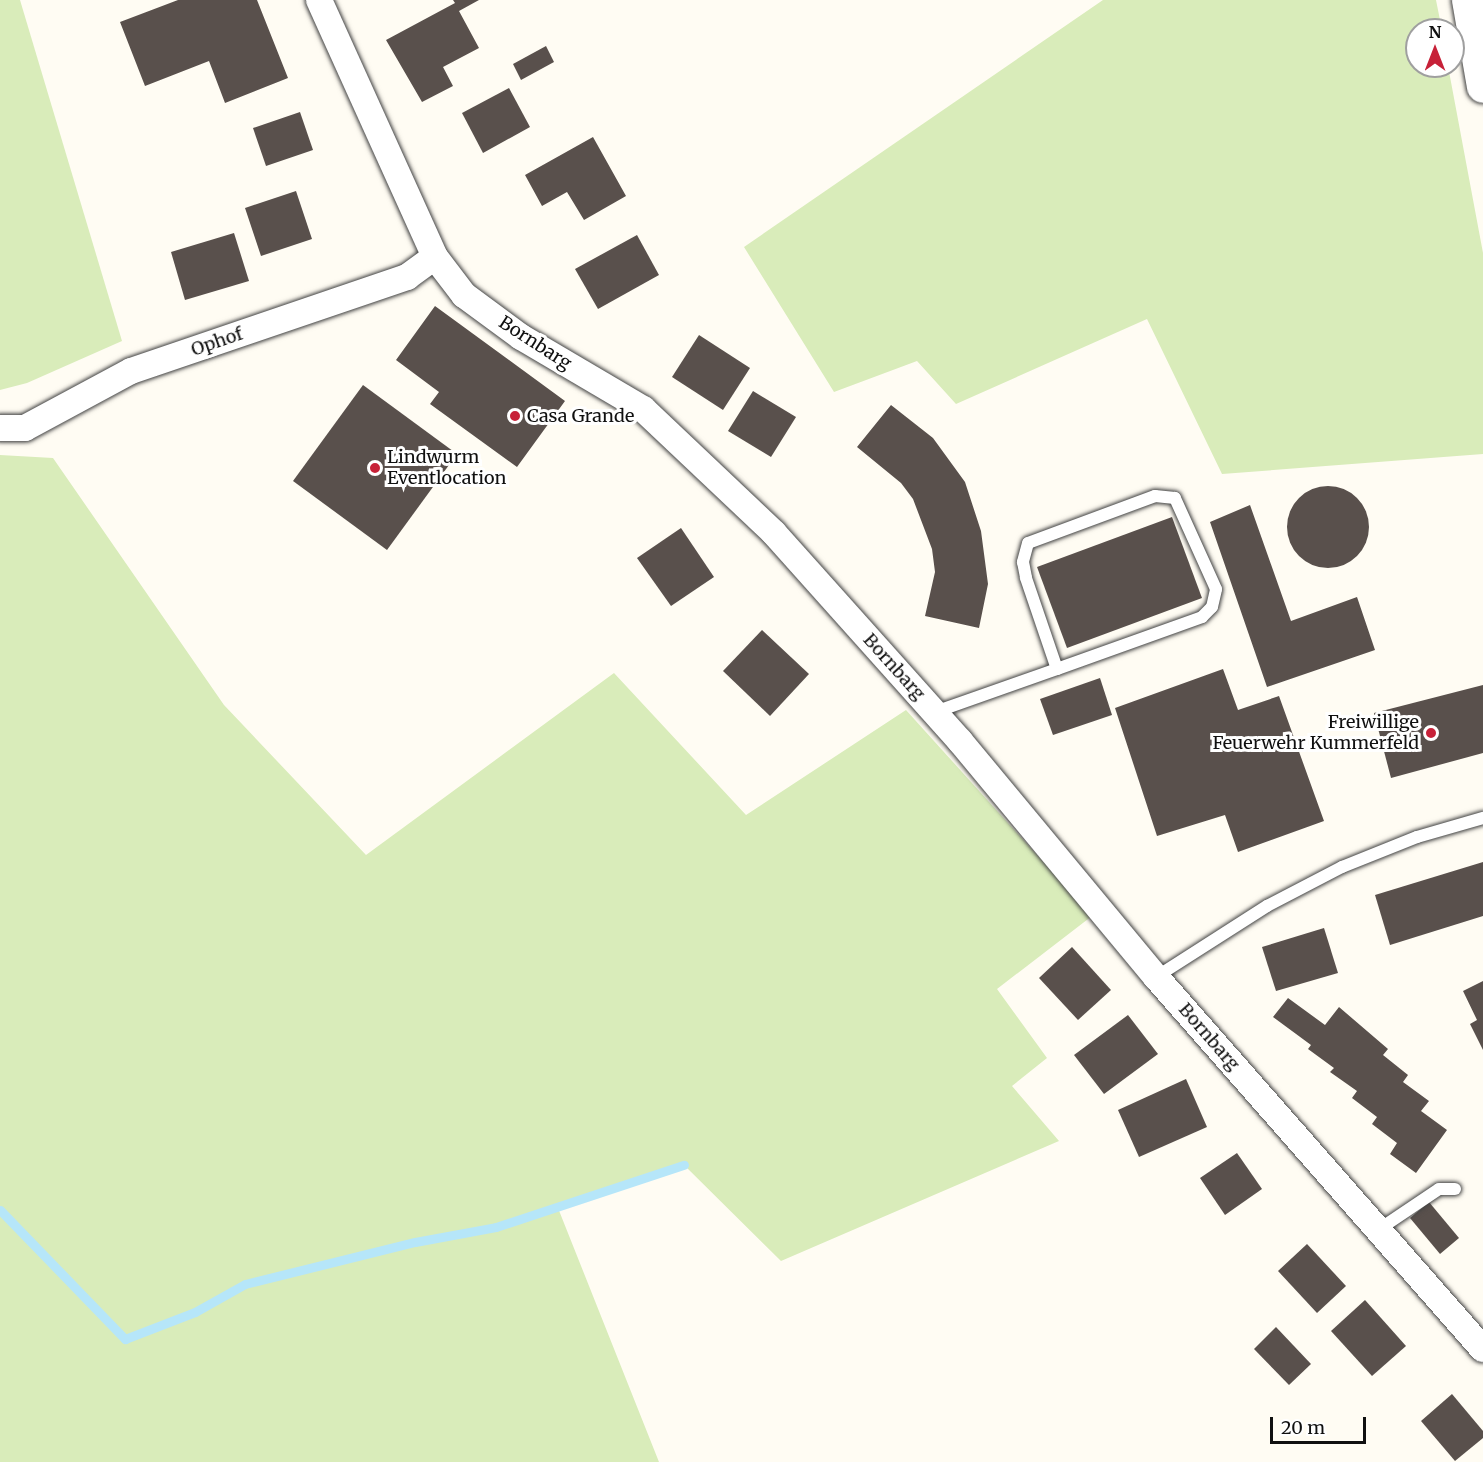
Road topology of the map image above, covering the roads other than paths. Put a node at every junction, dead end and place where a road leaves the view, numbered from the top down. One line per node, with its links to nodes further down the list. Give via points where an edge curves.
1 (319, 0): 4 (street, Bornbarg)
2 (1468, 0): 3 (street)
3 (1483, 87)
4 (435, 257): 5 (street, Ophof, via 407,277 130,372 25,428); 7 (street, Bornbarg, via 464,295 521,337 643,409 774,533)
5 (0, 428)
6 (1057, 669): 6 (lane, via 1202,617 1212,607 1216,589 1212,573 1175,498 1155,496 1028,543 1023,562 1026,578); 7 (lane)
7 (935, 712): 9 (street, Bornbarg)
8 (1483, 818): 9 (lane, via 1417,837 1342,867 1268,906)
9 (1156, 977): 11 (street, Bornbarg)
10 (1455, 1189): 11 (lane, via 1439,1189)
11 (1378, 1230): 12 (street, Bornbarg)
12 (1483, 1349)

